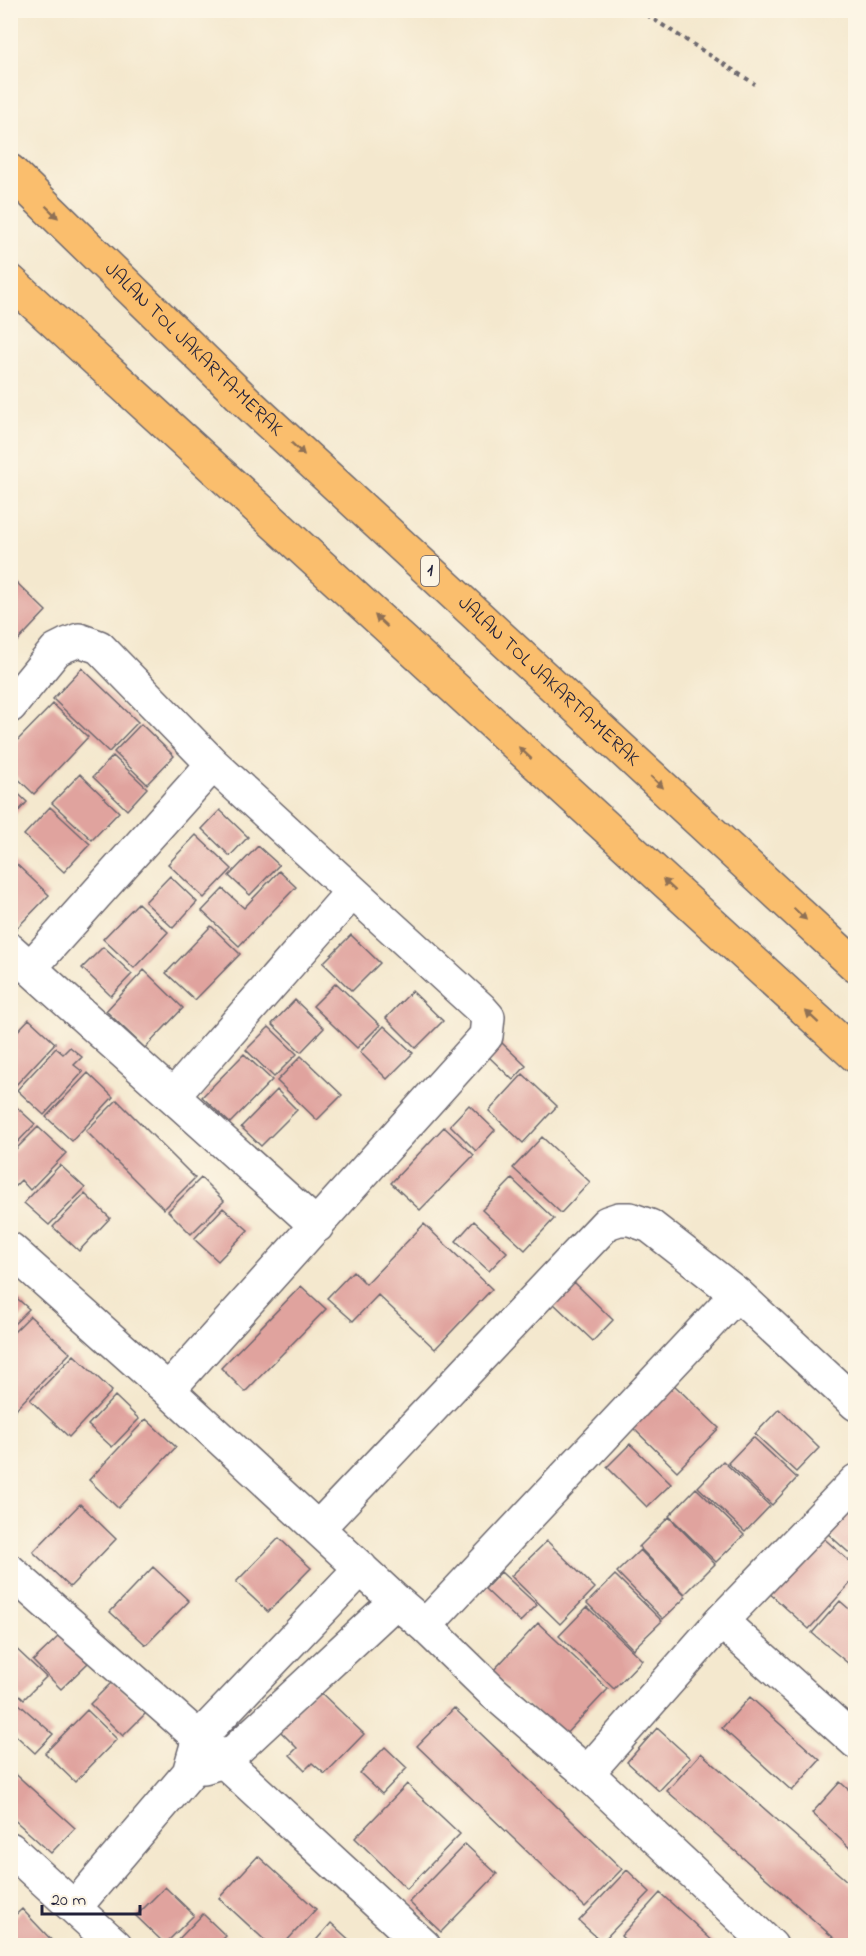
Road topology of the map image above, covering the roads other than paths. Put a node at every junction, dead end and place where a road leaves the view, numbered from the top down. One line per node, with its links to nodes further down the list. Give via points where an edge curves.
1 (10, 171): 7 (highway, JALAN TOL JAKARTA–MERAK / 1, one-way to 7, via 251,406)
2 (10, 281): 8 (highway, one-way to 2)
3 (10, 706): 4 (street, via 56,651 79,640 99,647)
4 (213, 764): 5 (street); 6 (street)
5 (352, 892): 9 (street); 10 (street, via 481,1009 488,1017 488,1027 486,1036)
6 (21, 958): 9 (street)
7 (855, 966)
8 (855, 1056)
9 (173, 1096): 10 (street)
10 (317, 1226): 13 (street)
11 (10, 1248): 13 (street)
12 (737, 1294): 14 (street); 16 (street, via 650,1226 630,1219 607,1223); 21 (street)
13 (168, 1390): 16 (street)
14 (855, 1404)
15 (855, 1480): 20 (street)
16 (318, 1528): 17 (street)
17 (362, 1568): 19 (street); 22 (street)
18 (10, 1571): 22 (street)
19 (396, 1601): 21 (street); 24 (street)
20 (721, 1621): 23 (street); 26 (street)
21 (425, 1626): 26 (street)
22 (199, 1738): 24 (street); 25 (street)
23 (855, 1742)
24 (224, 1761): 25 (street); 30 (street)
25 (189, 1773): 28 (street)
26 (587, 1773): 31 (street)
27 (15, 1864): 28 (street)
28 (75, 1907): 29 (street)
29 (116, 1946)
30 (424, 1946)
31 (771, 1946)

